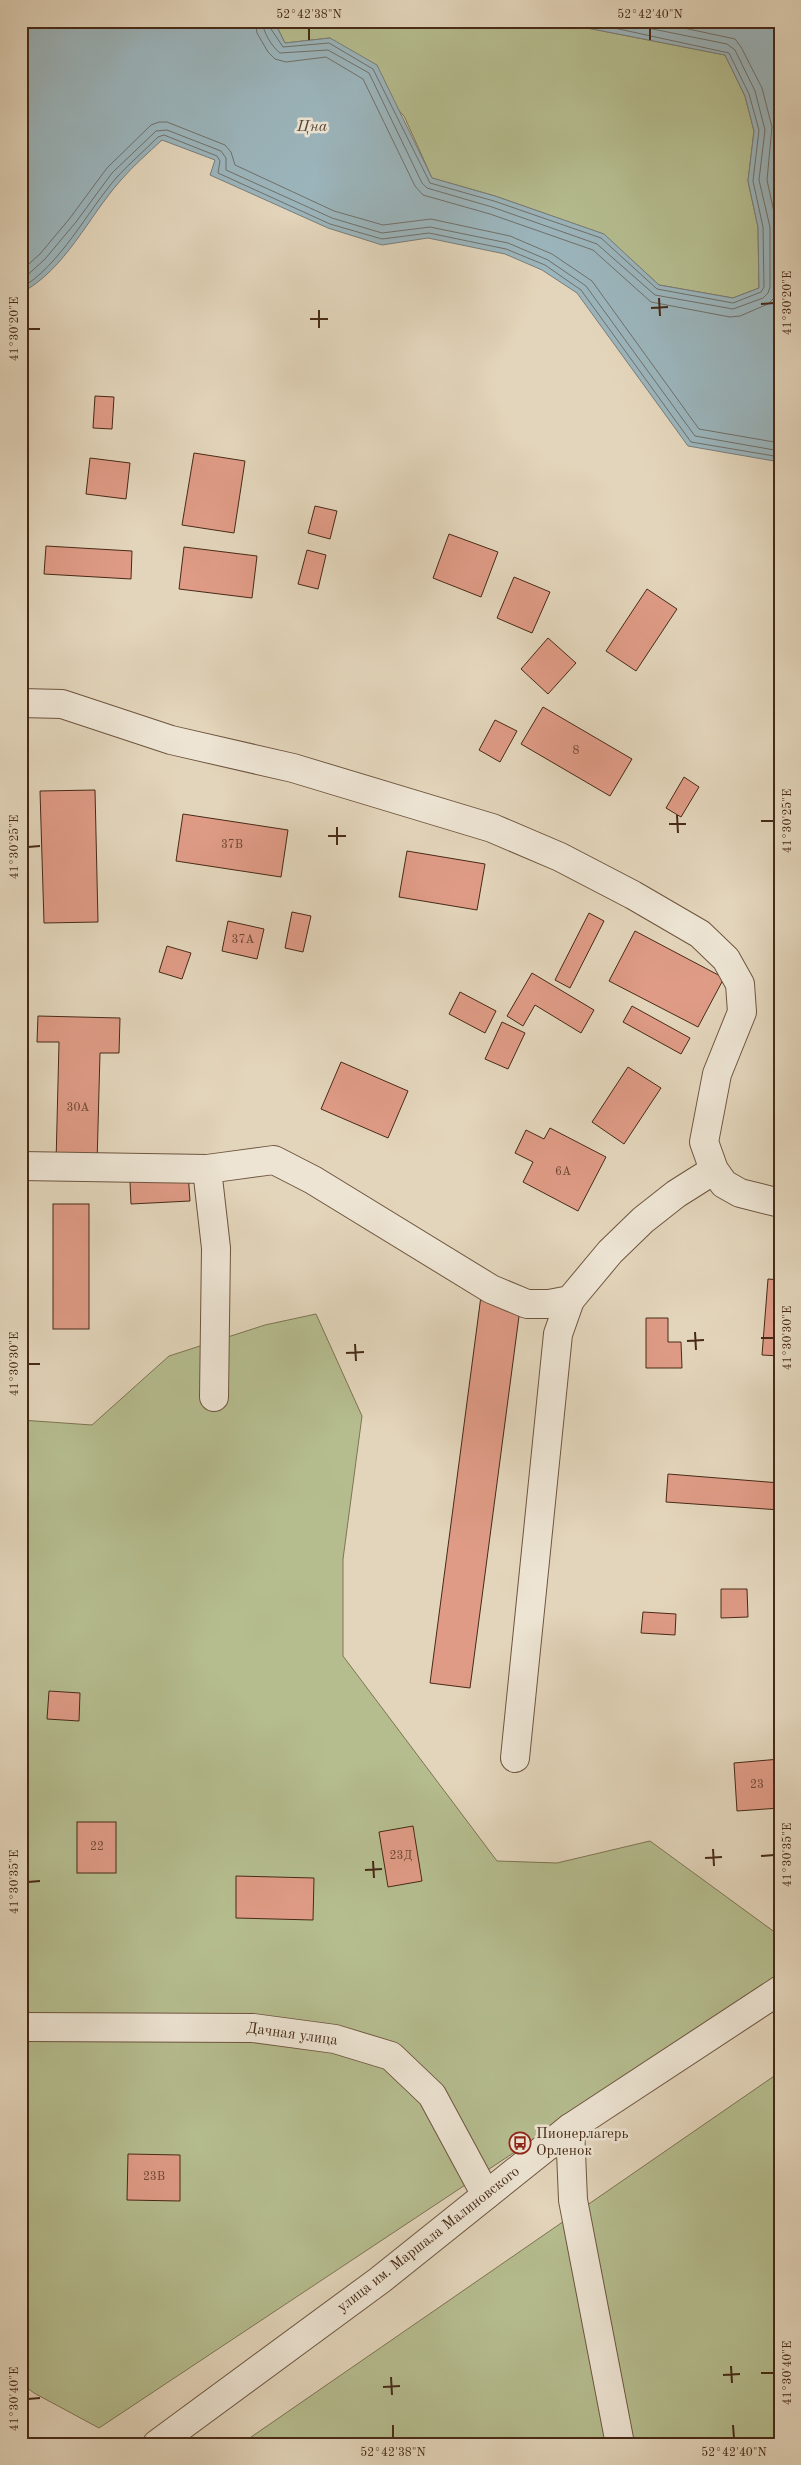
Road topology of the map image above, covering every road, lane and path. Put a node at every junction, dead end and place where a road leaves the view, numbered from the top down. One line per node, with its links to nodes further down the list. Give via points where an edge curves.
1 (21, 703): 4 (street, via 62,704 171,740 293,768 492,828 560,857 700,934 726,959 740,984 742,1012 717,1074 708,1116 704,1142)
2 (21, 1166): 3 (street)
3 (207, 1169): 6 (street, via 274,1160 313,1180 491,1289 527,1304); 7 (street, via 216,1248)
4 (714, 1170): 5 (street, via 724,1184 740,1193); 6 (street, via 643,1220 610,1252)
5 (780, 1203)
6 (570, 1300): 8 (street, via 558,1334)
7 (214, 1397)
8 (515, 1758)
9 (780, 1990): 11 (street, улица им. Маршала Малиновского)
10 (21, 2027): 12 (street, Дачная улица, via 253,2028 335,2040 391,2056 432,2095)
11 (570, 2128): 12 (street, улица им. Маршала Малиновского); 14 (street, via 573,2200)
12 (486, 2195): 13 (street, улица им. Маршала Малиновского, via 380,2280)
13 (157, 2444)
14 (620, 2444)

